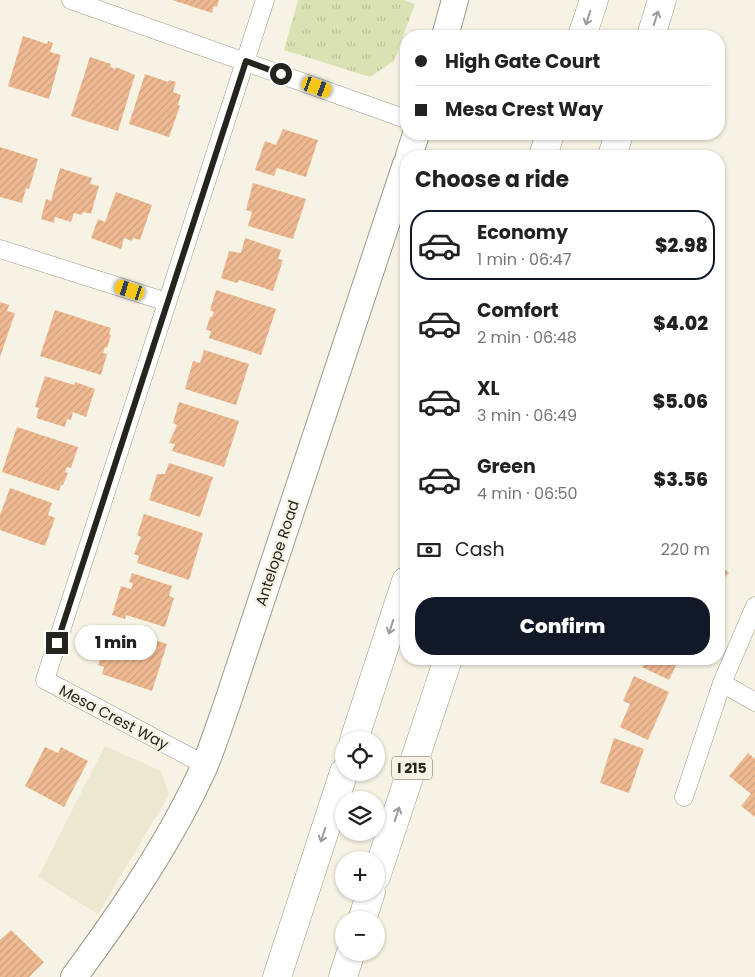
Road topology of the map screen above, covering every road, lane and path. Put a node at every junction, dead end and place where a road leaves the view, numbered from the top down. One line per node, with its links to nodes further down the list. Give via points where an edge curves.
1 (71, 0): 9 (street)
2 (265, 0): 9 (street, Mesa Crest Way)
3 (455, 0): 6 (street)
4 (594, 0): 7 (highway, one-way to 7)
5 (662, 0): 8 (highway, one-way to 5)
6 (447, 30)
7 (584, 30)
8 (652, 30)
9 (246, 61): 10 (street); 13 (street, Mesa Crest Way)
10 (400, 117)
11 (400, 182): 20 (street, Antelope Road)
12 (0, 249): 13 (street)
13 (167, 302): 20 (street, Mesa Crest Way, via 45,680)
14 (400, 599): 19 (highway, one-way to 19)
15 (755, 606): 17 (street)
16 (446, 665): 23 (highway, I 215, one-way to 16)
17 (722, 683): 18 (street); 22 (street)
18 (755, 702)
19 (357, 731)
20 (205, 764): 25 (street, Antelope Road, via 177,823 112,926)
21 (341, 781): 26 (highway, one-way to 26)
22 (684, 797)
23 (385, 851)
24 (348, 961): 27 (highway)
25 (74, 977)
26 (277, 977)
27 (343, 977)

